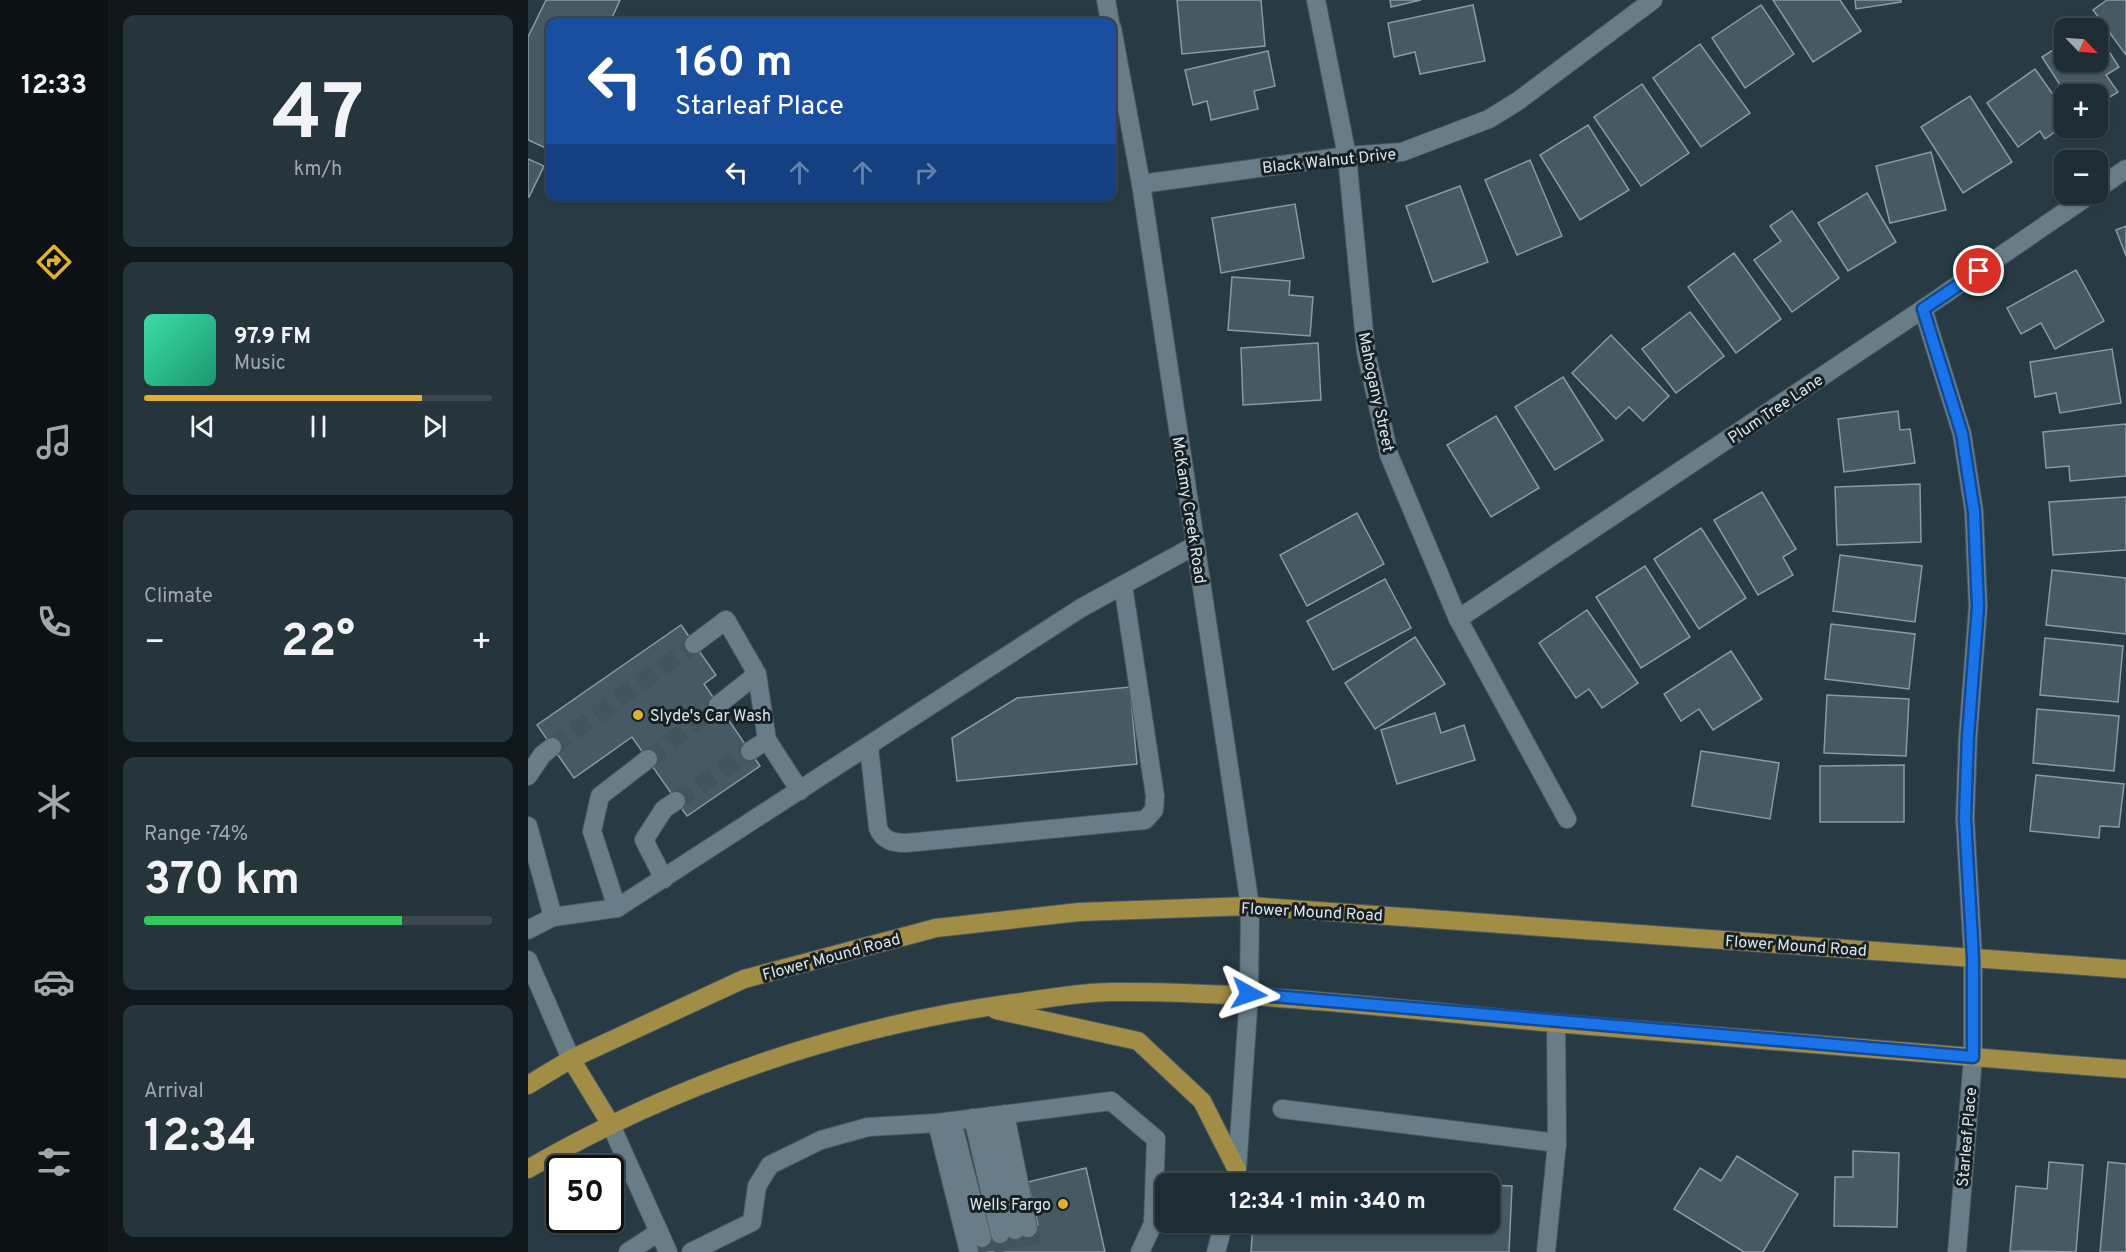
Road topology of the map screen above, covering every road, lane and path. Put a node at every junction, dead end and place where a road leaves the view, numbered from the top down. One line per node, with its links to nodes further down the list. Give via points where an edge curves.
1 (1106, 0): 4 (street)
2 (1316, 0): 6 (street, Mahogany Street)
3 (1653, 0): 6 (street, Black Walnut Drive, via 1518,102 1489,119 1402,152)
4 (1109, 18)
5 (1116, 50): 9 (street, McKamy Creek Road)
6 (1347, 156): 9 (street, Black Walnut Drive); 14 (street, Mahogany Street, via 1366,352 1389,455)
7 (2126, 169): 8 (street)
8 (2108, 181)
9 (1141, 184): 12 (street, McKamy Creek Road)
10 (2076, 204): 11 (street, Plum Tree Lane)
11 (1923, 309): 14 (street, Plum Tree Lane); 33 (street, Starleaf Place, via 1962,434 1974,512 1978,607 1965,818)
12 (1196, 545): 13 (street); 29 (street, McKamy Creek Road)
13 (1123, 585): 20 (street); 20 (street, via 1155,796 1154,810 1145,820 906,843 885,839 878,828)
14 (1458, 619): 26 (street, Mahogany Street)
15 (694, 644): 16 (street, via 726,620)
16 (758, 674): 17 (street); 18 (street)
17 (718, 705)
18 (767, 740): 21 (street); 24 (street)
19 (552, 747): 23 (street)
20 (869, 747): 24 (street)
21 (750, 751)
22 (648, 759): 30 (street, via 600,796 592,831)
23 (528, 776)
24 (800, 791): 28 (street)
25 (676, 801): 28 (street, via 664,809 644,840)
26 (1567, 819)
27 (528, 826): 31 (street)
28 (664, 879): 30 (street)
29 (1250, 906): 33 (main road, Flower Mound Road); 36 (street, McKamy Creek Road); 40 (main road, Flower Mound Road, via 1079,912 936,928 744,979)
30 (617, 908): 31 (street)
31 (553, 917): 32 (street)
32 (528, 930)
33 (1973, 958): 35 (main road, Flower Mound Road); 39 (street, Starleaf Place)
34 (528, 960): 40 (street)
35 (2126, 969)
36 (1249, 994): 37 (main road, via 1107,992); 38 (main road); 50 (street, McKamy Creek Road)
37 (983, 1007): 46 (main road, via 898,1024 755,1064); 49 (main road, via 1138,1041 1202,1101)
38 (1556, 1023): 39 (main road); 47 (street)
39 (1973, 1057): 41 (main road); 61 (street, Starleaf Place)
40 (571, 1059): 42 (main road, Flower Mound Road); 46 (main road)
41 (2126, 1069)
42 (528, 1085)
43 (1282, 1109): 47 (street)
44 (990, 1116): 44 (street, via 1014,1231); 45 (street); 58 (street, via 1111,1101 1156,1139 1153,1224)
45 (944, 1122): 53 (street); 56 (street, via 868,1127 821,1140 770,1166 757,1186 752,1222); 57 (street)
46 (610, 1123): 48 (main road); 51 (street)
47 (1557, 1143): 60 (street)
48 (528, 1169)
49 (1233, 1173)
50 (1235, 1173)
51 (659, 1232): 54 (street); 55 (street)
52 (1221, 1233): 59 (street)
53 (982, 1238)
54 (628, 1252)
55 (668, 1252)
56 (691, 1252)
57 (969, 1252)
58 (1140, 1252)
59 (1216, 1252)
60 (1546, 1252)
61 (1957, 1252)

